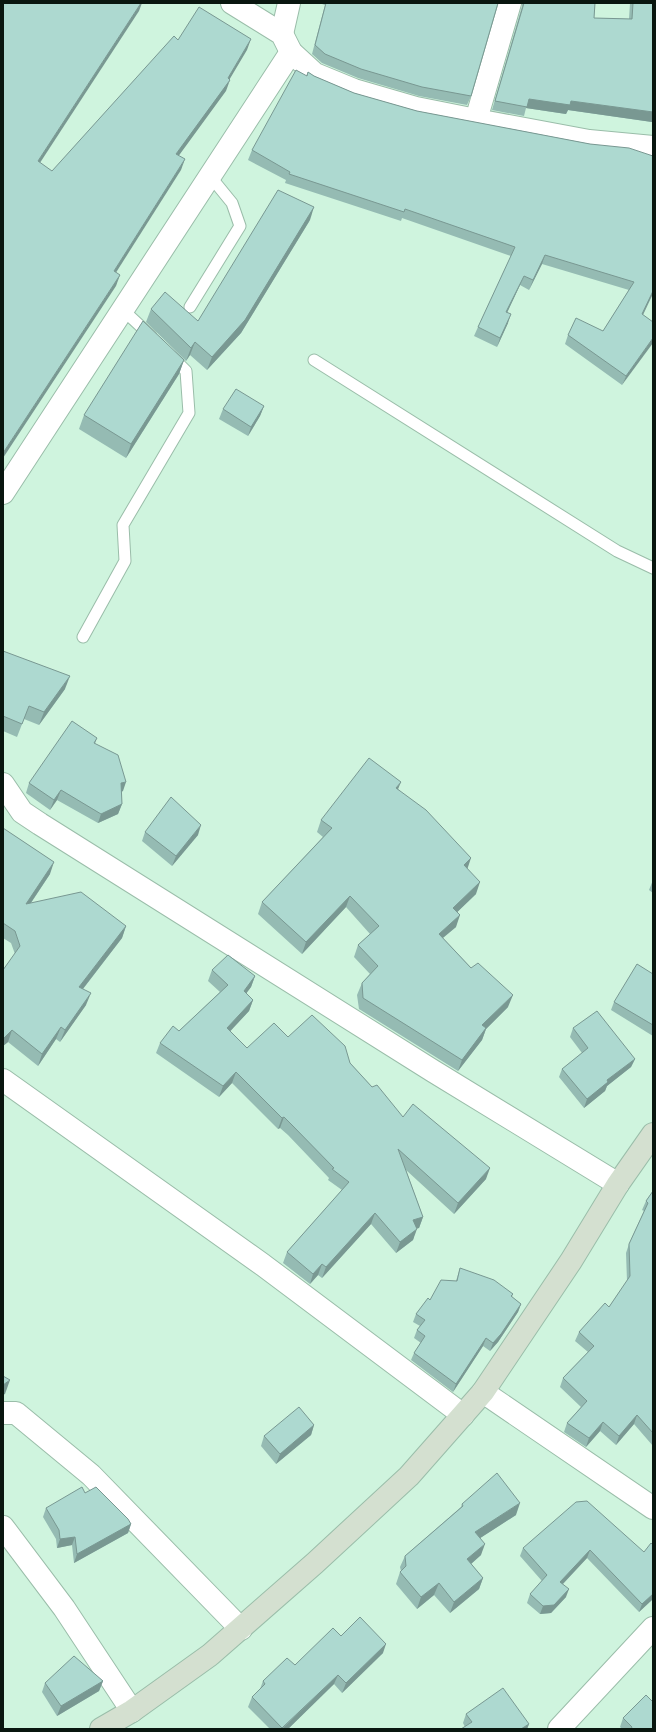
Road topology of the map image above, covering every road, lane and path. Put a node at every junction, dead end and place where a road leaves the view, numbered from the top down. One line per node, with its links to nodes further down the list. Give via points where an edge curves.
1 (232, 3): 4 (street)
2 (289, 3): 4 (street)
3 (510, 3): 5 (street)
4 (286, 43): 5 (street, via 314,74 354,90 416,108); 7 (street)
5 (476, 120): 6 (street, via 589,141)
6 (653, 147)
7 (210, 176): 8 (lane, via 232,203 240,226); 9 (street)
8 (190, 307)
9 (122, 309): 11 (street); 13 (lane, via 186,371 189,413 123,525 125,562)
10 (314, 360): 12 (lane, via 617,551)
11 (3, 493)
12 (653, 568)
13 (83, 637)
14 (3, 784): 17 (street, via 22,812 40,824 426,1067)
15 (3, 1080): 20 (street, via 263,1264)
16 (653, 1134): 17 (main road)
17 (618, 1184): 18 (main road, via 571,1261)
18 (484, 1392): 20 (main road); 21 (street)
19 (3, 1413): 23 (street, via 16,1413 91,1475)
20 (463, 1415): 23 (main road, via 409,1476)
21 (649, 1499)
22 (3, 1527): 25 (street, via 64,1608)
23 (241, 1628): 25 (main road, via 210,1655)
24 (653, 1628): 27 (street)
25 (132, 1711): 26 (main road)
26 (102, 1729)
27 (559, 1729)

